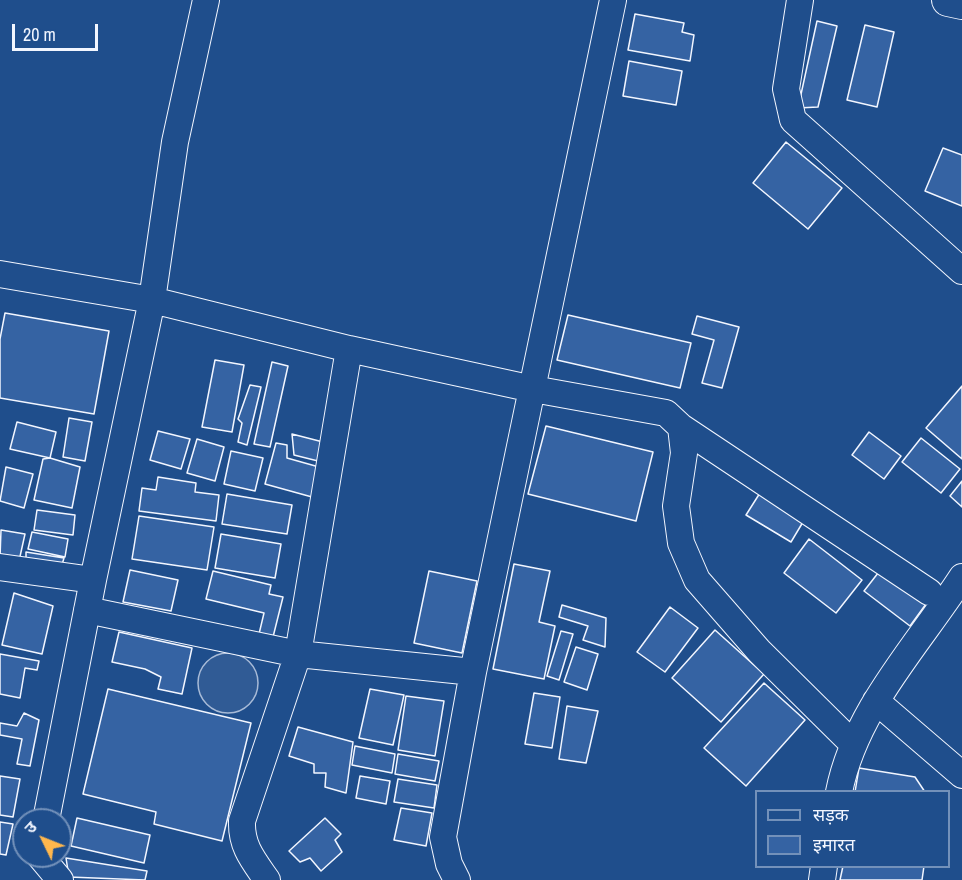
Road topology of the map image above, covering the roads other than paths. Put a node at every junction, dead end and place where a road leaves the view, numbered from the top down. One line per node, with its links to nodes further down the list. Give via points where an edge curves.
1 (206, 0): 8 (street, via 171,162)
2 (613, 0): 10 (street)
3 (800, 0): 6 (street, via 786,89 793,120)
4 (948, 0): 5 (street)
5 (962, 3)
6 (962, 271)
7 (0, 274): 8 (street)
8 (152, 300): 9 (street); 14 (street)
9 (349, 349): 10 (street); 17 (street)
10 (533, 389): 11 (street, via 666,413); 18 (street)
11 (681, 427): 15 (street); 20 (street, via 684,453 676,506 681,543 697,580 759,651)
12 (0, 567): 14 (street)
13 (962, 577): 19 (street)
14 (93, 579): 16 (street)
15 (929, 592)
16 (87, 610): 17 (street); 23 (street)
17 (298, 654): 18 (street); 26 (street, via 242,821 246,851)
18 (473, 672): 27 (street, via 443,837)
19 (876, 701): 20 (street); 21 (street)
20 (853, 744): 22 (street)
21 (962, 775)
22 (840, 790)
23 (48, 808)
24 (50, 868): 25 (street)
25 (60, 880)
26 (267, 880)
27 (457, 880)

